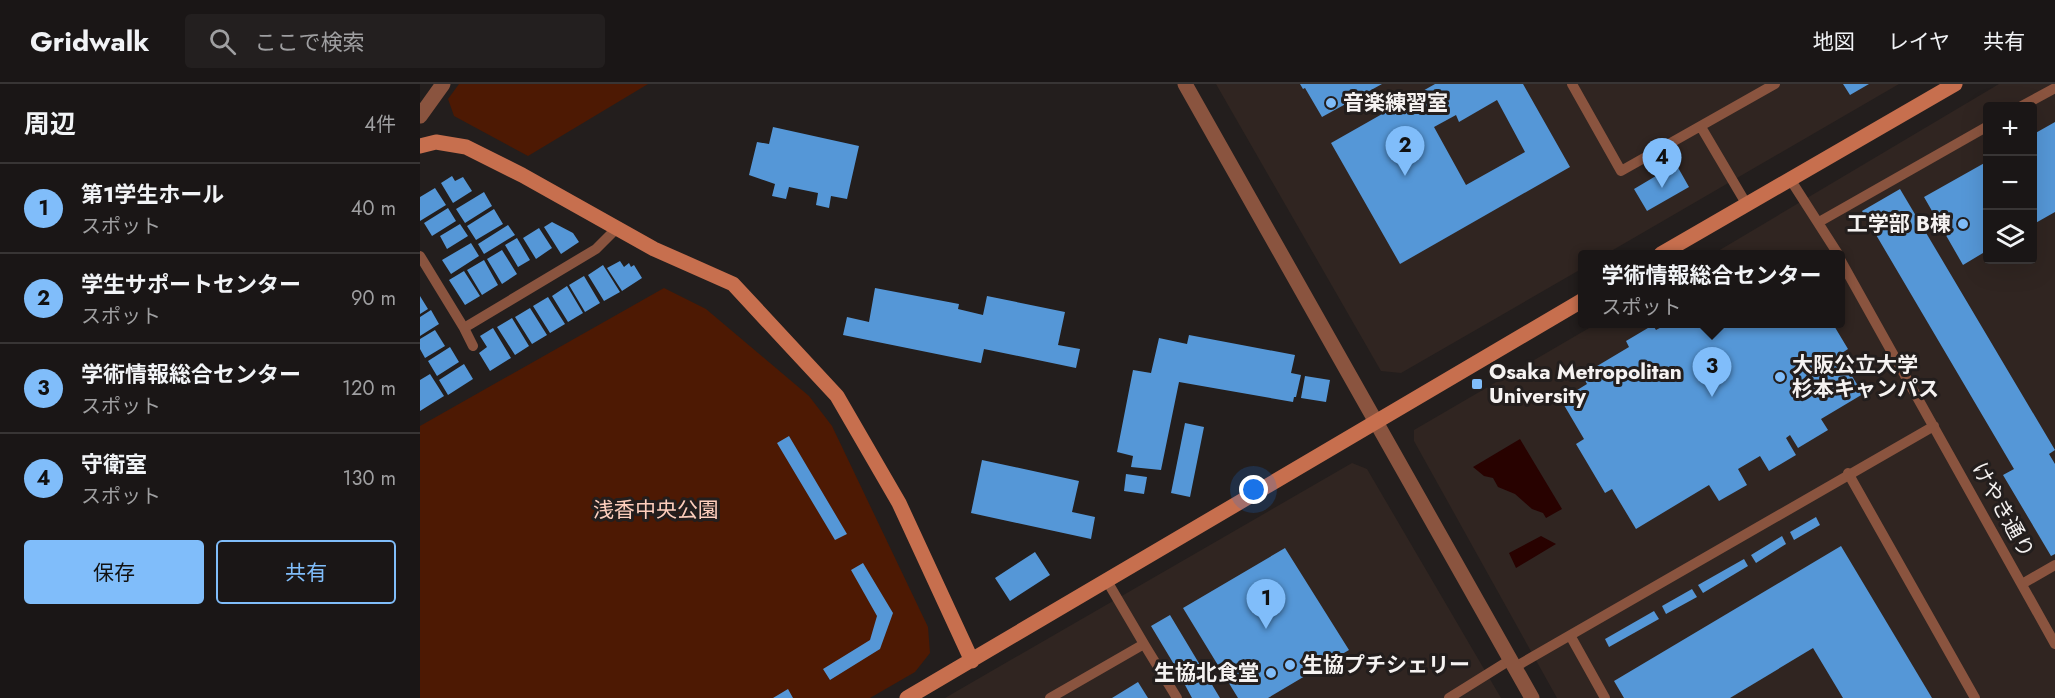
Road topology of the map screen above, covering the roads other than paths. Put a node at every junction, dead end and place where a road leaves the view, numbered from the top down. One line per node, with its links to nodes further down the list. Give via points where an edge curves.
1 (443, 84): 8 (street)
2 (1185, 84): 23 (street)
3 (1572, 84): 9 (lane, via 1621,171)
4 (1775, 84): 9 (lane)
5 (1947, 86): 12 (street)
6 (2055, 88): 7 (lane)
7 (2029, 102)
8 (420, 116)
9 (1701, 127): 13 (lane)
10 (1983, 129): 14 (lane)
11 (420, 146): 15 (street, via 436,142 466,147)
12 (1790, 179): 13 (street); 14 (lane)
13 (1747, 205): 16 (street)
14 (1819, 222): 17 (lane)
15 (616, 228): 21 (lane, via 596,249); 32 (street, via 733,284 837,396 899,503)
16 (1670, 250)
17 (1835, 250)
18 (420, 256): 21 (lane)
19 (1845, 268): 24 (lane, けやき通り)
20 (1578, 303): 23 (street)
21 (464, 328): 22 (lane)
22 (473, 346)
23 (1376, 421): 27 (street); 33 (street)
24 (1934, 426): 25 (lane); 28 (lane, けやき通り)
25 (1848, 473): 29 (lane); 40 (lane)
26 (2055, 565): 28 (lane)
27 (1107, 581): 30 (lane); 32 (street)
28 (2022, 584): 31 (lane, けやき通り)
29 (1571, 637): 33 (lane); 39 (lane)
30 (1144, 644): 35 (lane); 36 (lane)
31 (2055, 644)
32 (972, 661): 34 (street)
33 (1512, 663): 37 (lane); 38 (street)
34 (907, 698)
35 (1050, 698)
36 (1177, 698)
37 (1449, 698)
38 (1532, 698)
39 (1605, 698)
40 (1975, 698)

